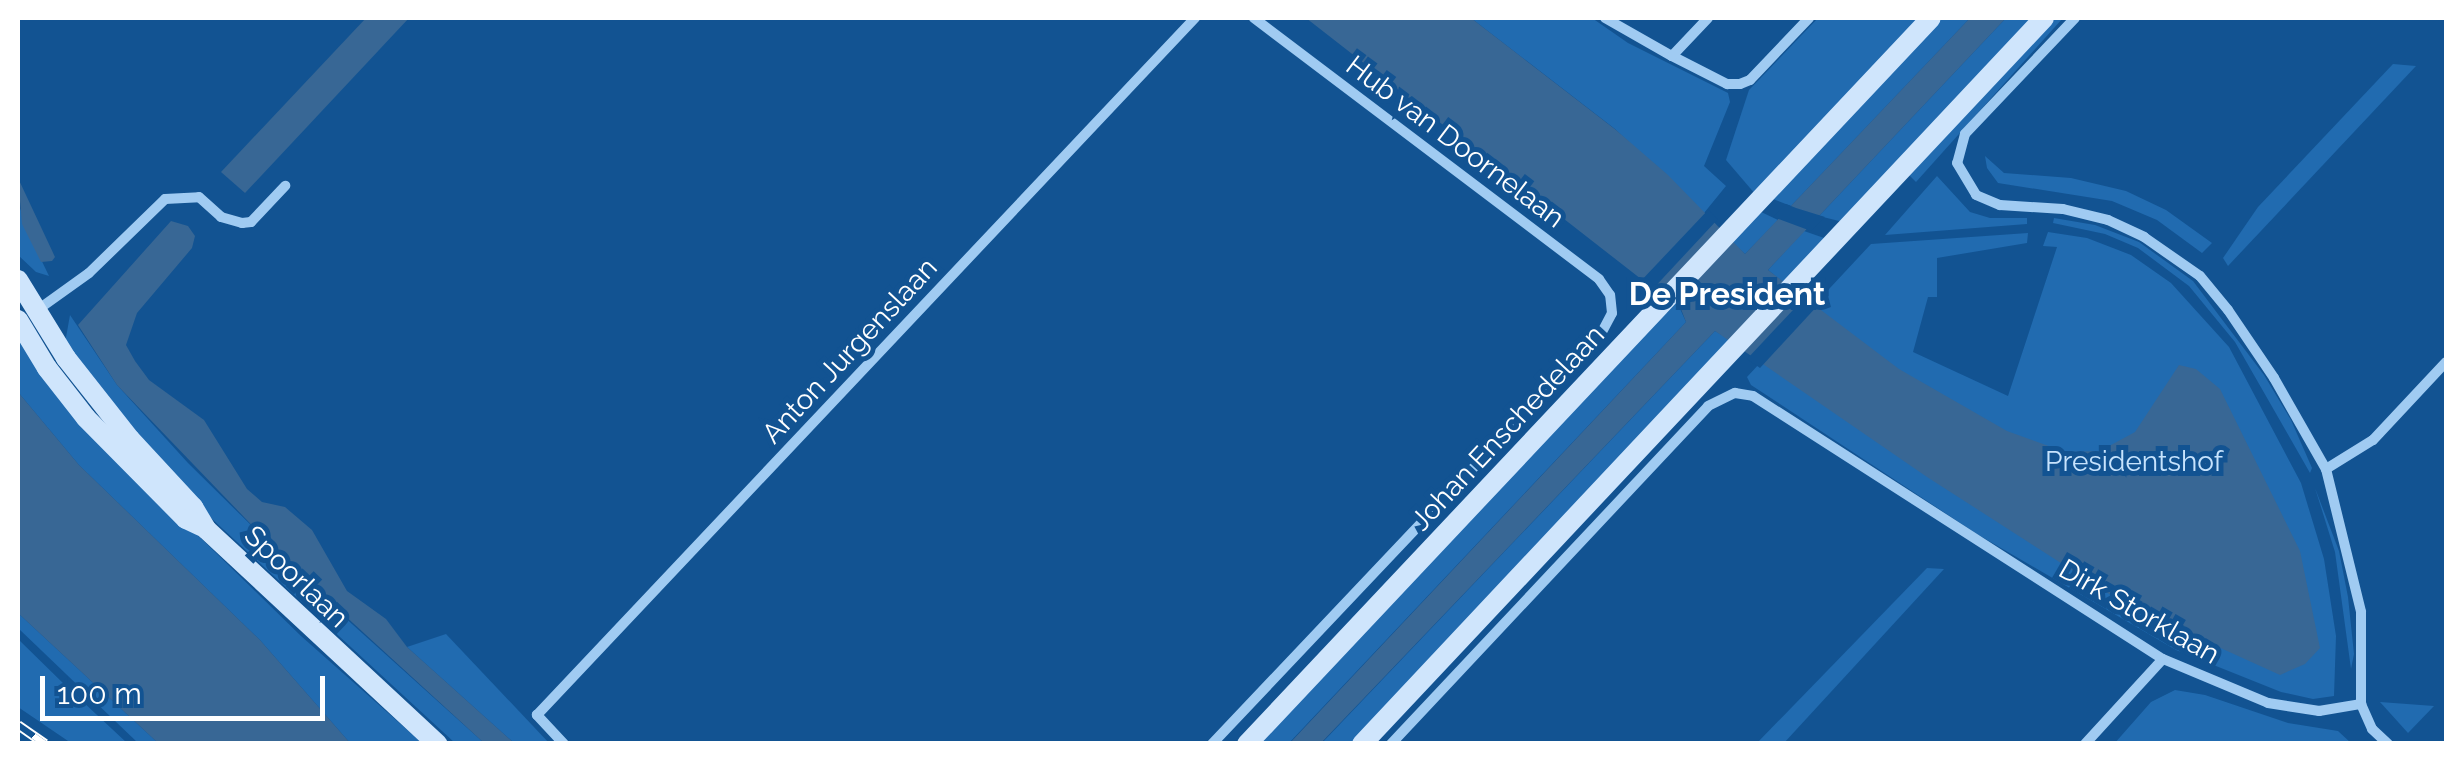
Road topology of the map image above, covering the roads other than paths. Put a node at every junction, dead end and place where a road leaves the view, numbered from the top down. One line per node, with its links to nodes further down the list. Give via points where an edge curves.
1 (1195, 18): 18 (street, Anton Jurgenslaan, via 537,715)
2 (1254, 18): 19 (street, Hub van Doornelaan, via 1599,278 1612,313 1589,346)
3 (1605, 18): 9 (street)
4 (1708, 18): 9 (street)
5 (1809, 18): 9 (street, via 1740,84)
6 (1931, 18): 20 (street, Johan Enschedelaan)
7 (2044, 18): 21 (street)
8 (2076, 18): 14 (street, via 1965,134 1957,162 1976,195 2108,220 2144,236 2200,276 2274,378)
9 (1672, 56)
10 (285, 186): 12 (street, via 251,222 221,217 199,197 165,200 89,273)
11 (18, 280): 12 (street, Spoorlaan)
12 (24, 318): 17 (street, Spoorlaan, via 47,368 86,418 186,518 206,529)
13 (2446, 362): 14 (street, via 2373,440)
14 (2326, 469): 16 (street, via 2361,612)
15 (2163, 660): 16 (street, Dirk Storklaan, via 2268,704 2319,711); 22 (street, Dirk Storklaan, via 1754,396 1735,394 1708,406); 23 (street)
16 (2360, 704): 24 (street)
17 (437, 744)
18 (564, 744)
19 (1212, 744)
20 (1247, 744)
21 (1362, 744)
22 (1391, 744)
23 (2084, 744)
24 (2388, 744)

